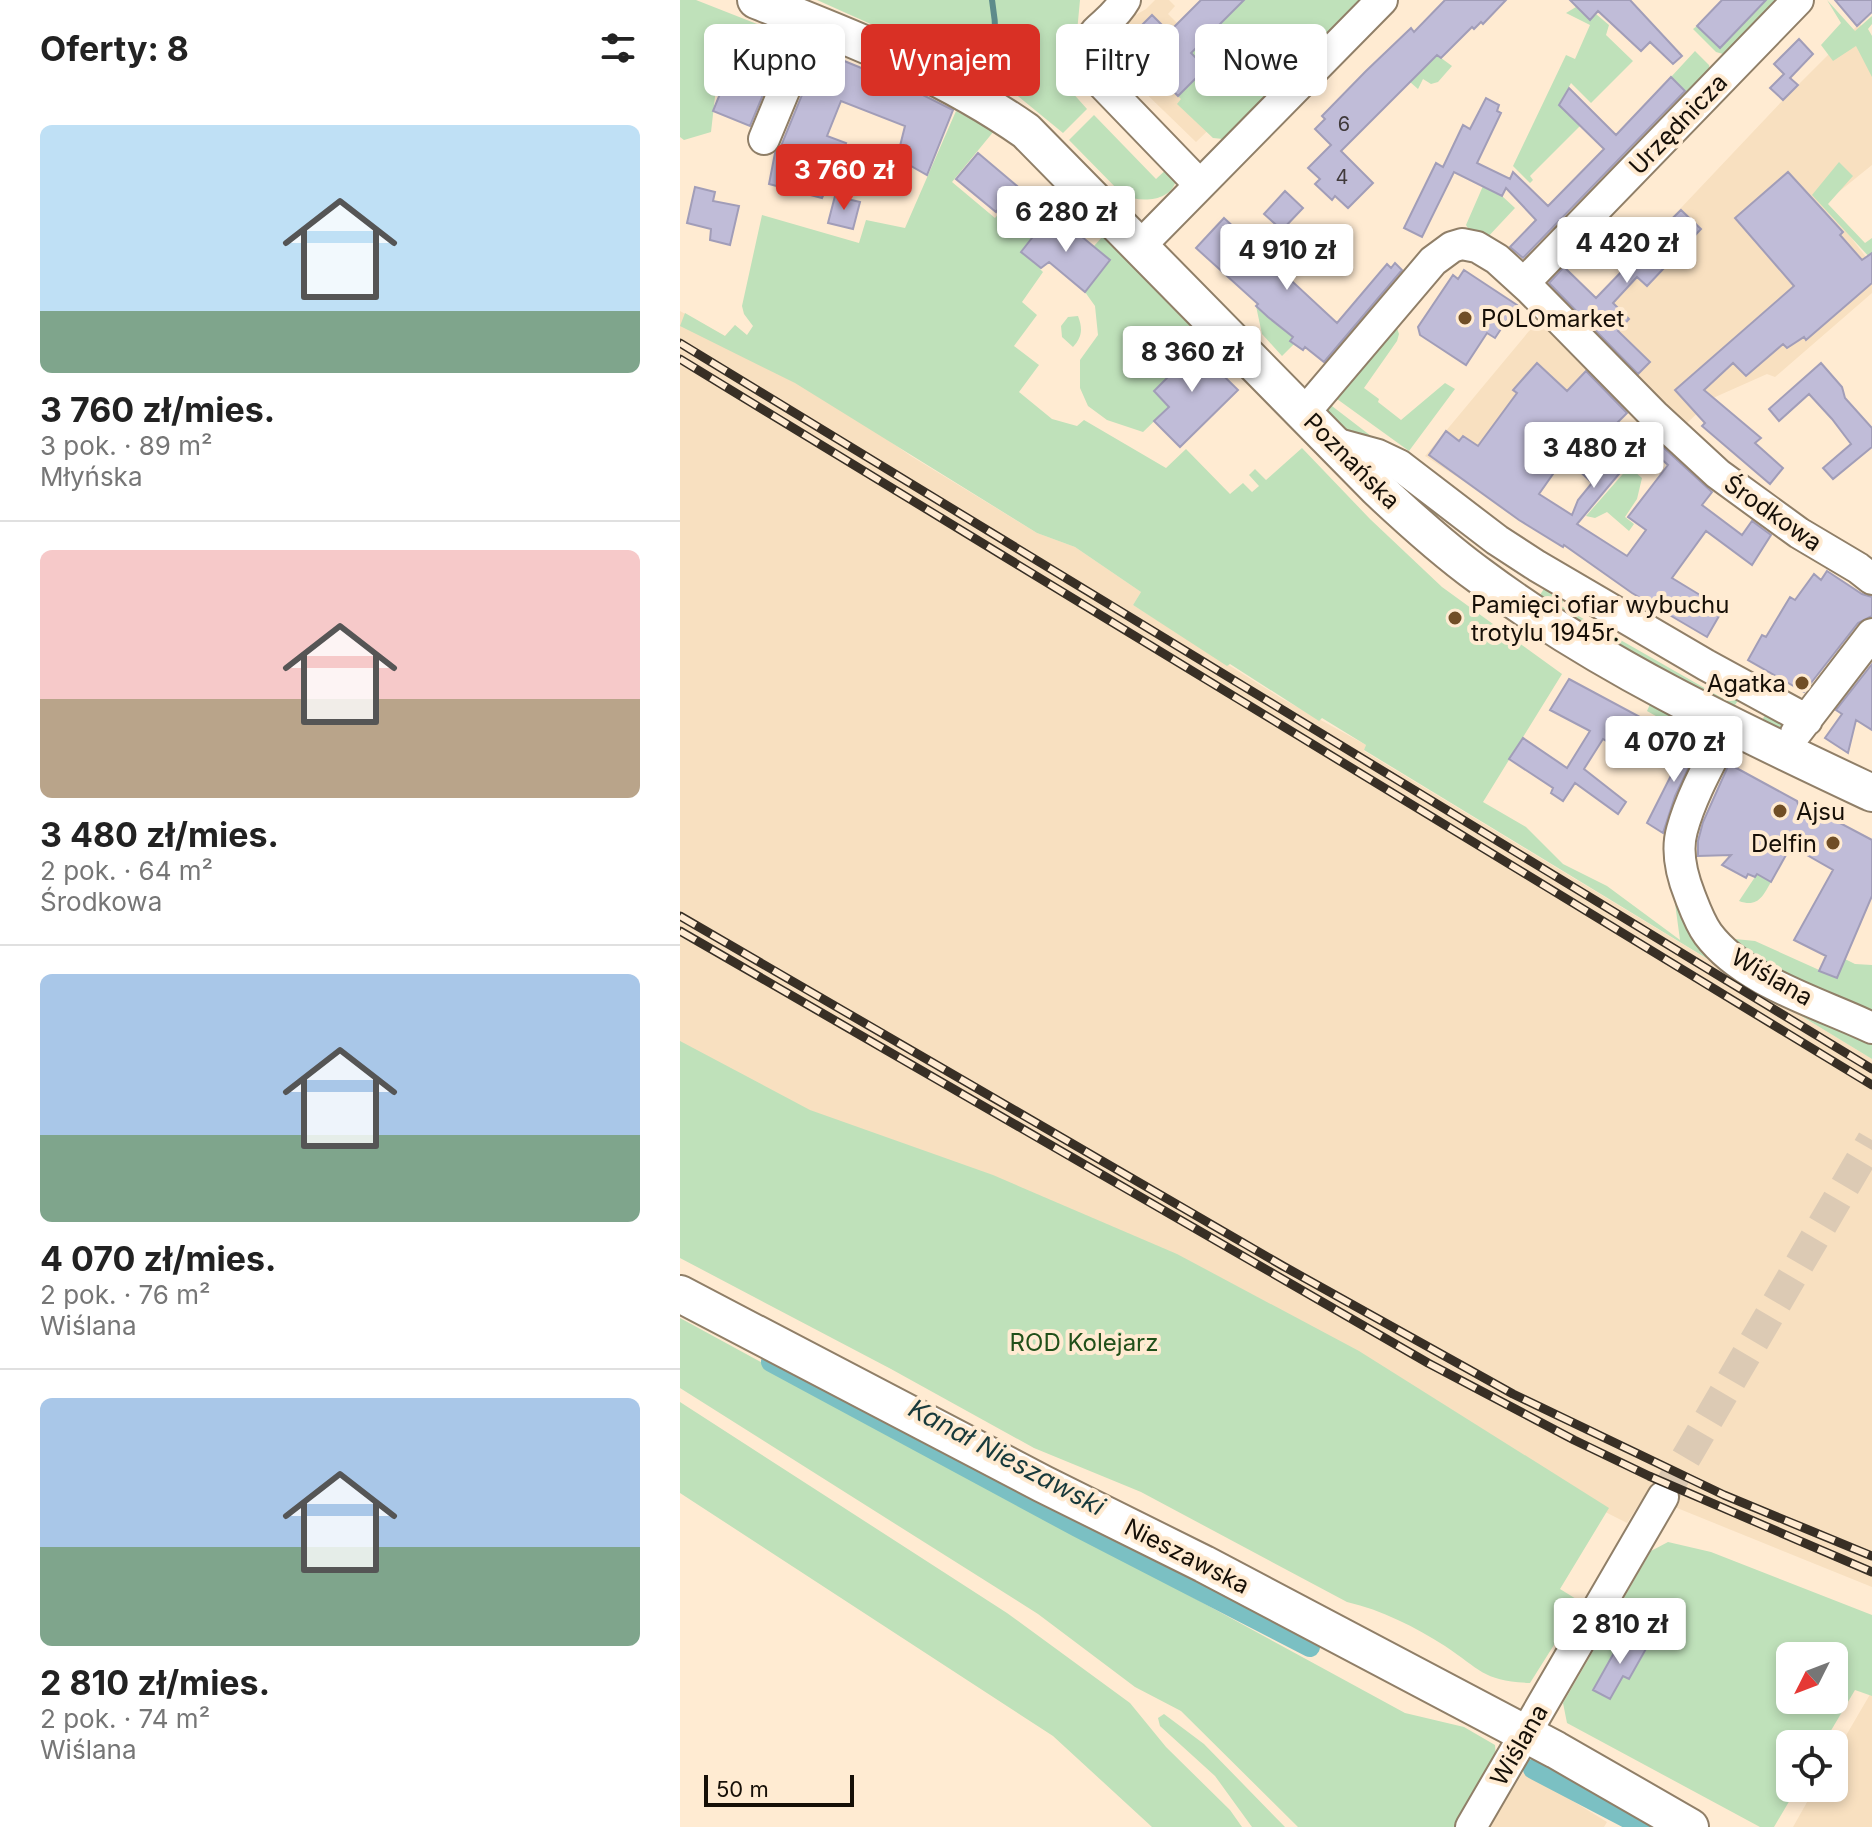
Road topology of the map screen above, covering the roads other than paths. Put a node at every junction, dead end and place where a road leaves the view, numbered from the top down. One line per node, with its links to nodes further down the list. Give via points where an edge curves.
1 (756, 0): 5 (main road, Poznańska)
2 (1125, 0): 7 (street, via 1088,41 1090,71)
3 (1382, 0): 7 (street)
4 (1798, 0): 9 (street, Urzędnicza)
5 (812, 23): 6 (street); 8 (main road, Poznańska, via 894,55 988,105 1049,152)
6 (764, 139)
7 (1200, 185): 8 (street)
8 (1141, 245): 10 (main road, Poznańska)
9 (1524, 283): 10 (street, Środkowa, via 1485,251 1462,244 1452,247 1419,275); 12 (street, Środkowa, via 1718,474)
10 (1304, 413): 11 (main road, Poznańska)
11 (1334, 443): 14 (street, via 1399,465 1537,566); 15 (main road, Poznańska, via 1405,514 1497,588 1583,644)
12 (1872, 579)
13 (1872, 634): 14 (street)
14 (1807, 720): 16 (street)
15 (1730, 724): 16 (main road, Poznańska); 18 (street, Wiślana, via 1681,837 1682,868 1694,908 1706,931 1732,957 1788,991)
16 (1783, 751): 17 (main road, Poznańska)
17 (1872, 793)
18 (1872, 1028)
19 (680, 1294): 21 (main road, Nieszawska)
20 (1663, 1497): 21 (street, Wiślana)
21 (1525, 1734): 22 (street, Wiślana); 23 (main road, Nieszawska)
22 (1471, 1827)
23 (1690, 1827)

